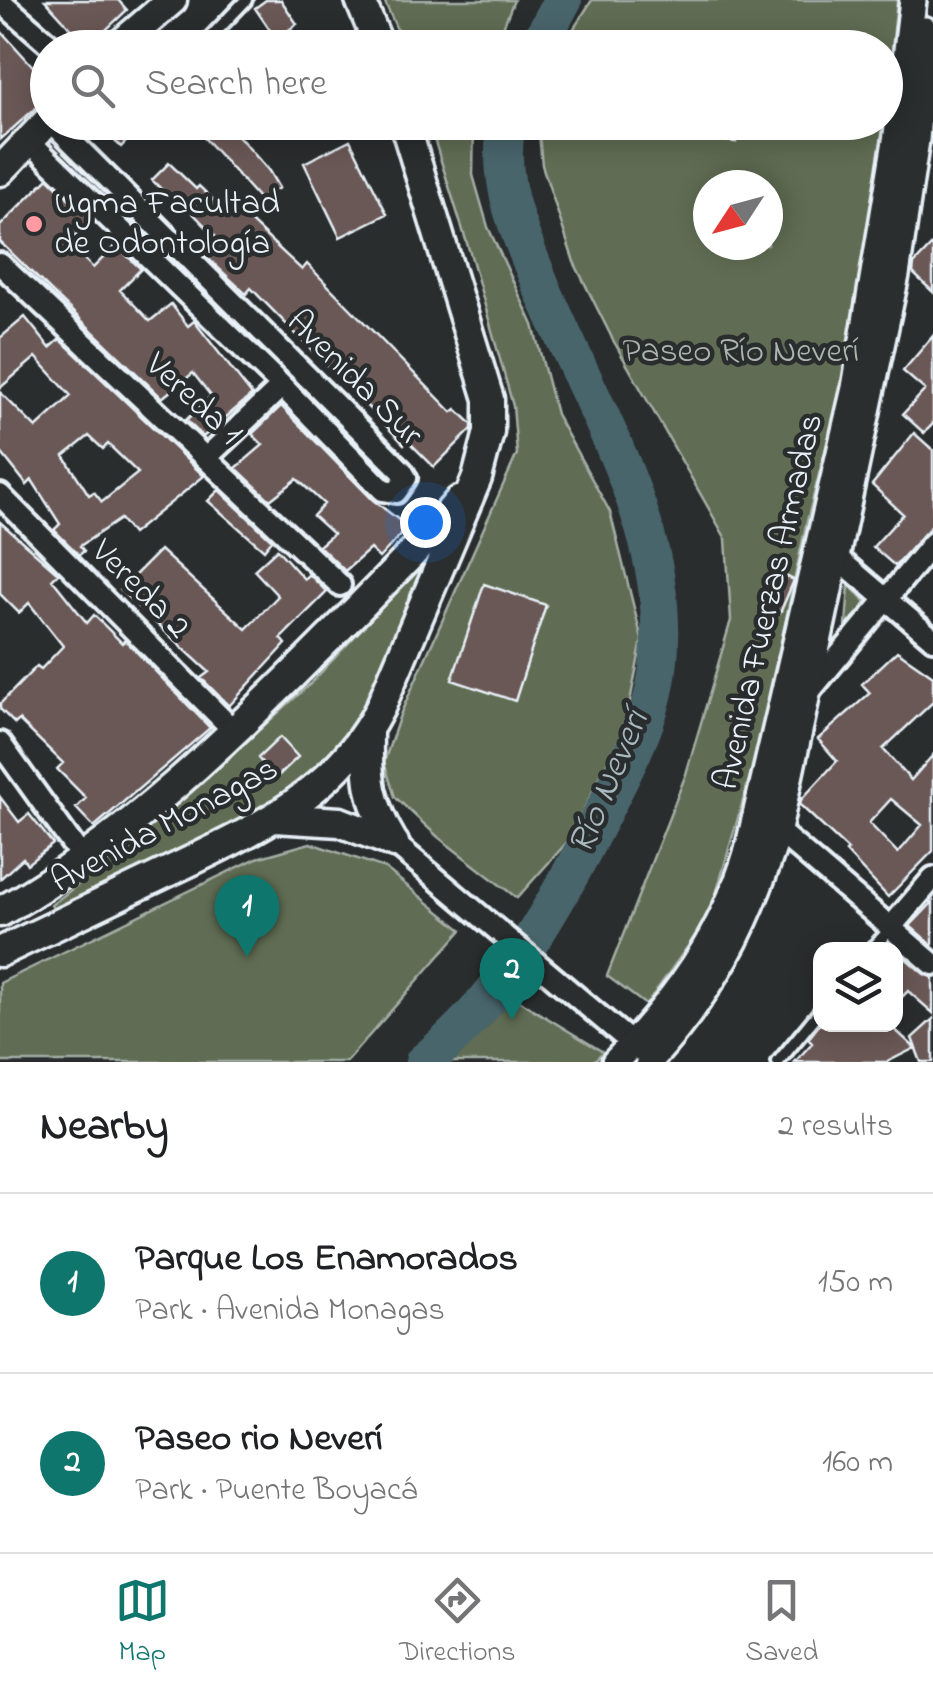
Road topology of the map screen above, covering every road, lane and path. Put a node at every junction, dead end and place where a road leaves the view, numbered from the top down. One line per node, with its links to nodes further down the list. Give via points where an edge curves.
1 (162, 0): 9 (main road)
2 (172, 0): 10 (main road)
3 (246, 0): 11 (lane)
4 (360, 0): 12 (main road)
5 (913, 0): 13 (street, Avenida Fuerzas Armadas)
6 (928, 0): 13 (street, Avenida Fuerzas Armadas)
7 (0, 1): 8 (street)
8 (33, 30)
9 (134, 30)
10 (137, 30)
11 (217, 30)
12 (372, 30)
13 (915, 139): 25 (street, Avenida Fuerzas Armadas, via 866,426)
14 (31, 140): 18 (main road)
15 (54, 140): 20 (street, Avenida Sur)
16 (56, 140): 20 (street, Avenida Sur, via 402,470 403,485 396,492 382,490)
17 (410, 140): 22 (main road, Avenida Monagas, via 489,399)
18 (0, 171)
19 (0, 264): 21 (street, Vereda 1)
20 (282, 386): 21 (street)
21 (207, 457): 26 (street, Vereda 1)
22 (477, 478): 30 (main road, Avenida Monagas, via 404,562); 31 (main road, Avenida Monagas)
23 (0, 495): 30 (street, Vereda 2)
24 (933, 543): 27 (street)
25 (827, 549): 27 (street); 29 (street, Avenida Fuerzas Armadas); 34 (street, Avenida Fuerzas Armadas)
26 (340, 585)
27 (887, 598): 28 (street); 29 (street)
28 (933, 639)
29 (808, 693): 34 (street, Avenida Fuerzas Armadas)
30 (234, 730): 36 (main road, Avenida Monagas)
31 (368, 733): 33 (main road, Avenida Monagas, via 327,779); 35 (main road, via 375,812)
32 (0, 743): 36 (street)
33 (276, 818): 35 (main road, via 340,822); 41 (main road, Avenida Monagas)
34 (768, 822): 39 (street); 44 (street, Avenida Fuerzas Armadas, via 756,898 732,951 687,1018)
35 (394, 843): 44 (street)
36 (83, 860): 38 (main road, Avenida Monagas)
37 (933, 878): 39 (street)
38 (0, 912)
39 (891, 927): 40 (lane); 42 (street)
40 (879, 942)
41 (0, 952)
42 (933, 964)
43 (813, 1020): 45 (lane)
44 (643, 1059)
45 (778, 1062)

